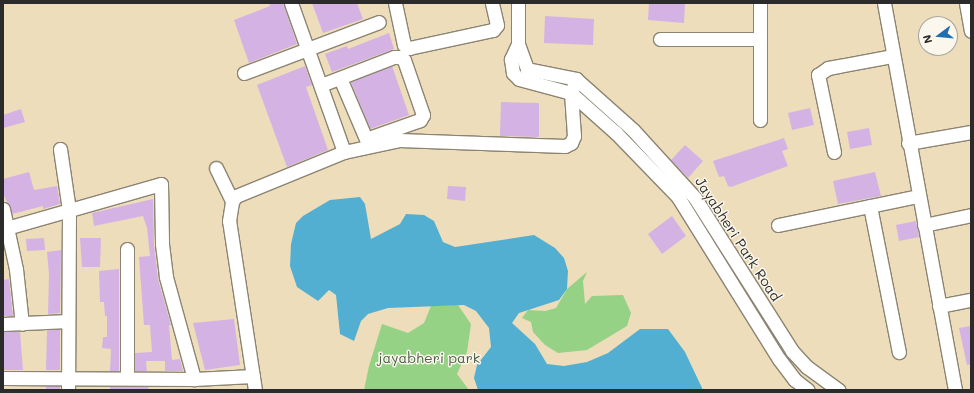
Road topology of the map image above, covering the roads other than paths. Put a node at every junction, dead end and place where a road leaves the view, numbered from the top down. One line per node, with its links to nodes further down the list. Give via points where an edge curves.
1 (291, 3): 13 (street)
2 (395, 3): 3 (street, via 404,45 409,48 493,30 497,25)
3 (492, 3)
4 (518, 3): 12 (street, Jayabheri Park Road)
5 (760, 3): 11 (street)
6 (884, 3): 14 (street)
7 (966, 3): 9 (street)
8 (379, 22): 13 (street)
9 (971, 31)
10 (660, 39): 11 (street)
11 (759, 39): 20 (street)
12 (518, 44): 17 (street, Jayabheri Park Road, via 527,69); 19 (street, Jayabheri Park Road, via 511,60 513,73 519,80)
13 (307, 49): 15 (street); 18 (street)
14 (893, 56): 23 (street); 26 (street, via 828,68 818,75)
15 (244, 73)
16 (340, 78): 18 (street); 22 (street, via 363,136 370,139); 22 (street, via 394,57 404,60 423,115 420,120)
17 (576, 79): 19 (street); 51 (street, Jayabheri Park Road, via 633,130 688,189 792,352 807,367)
18 (321, 85): 25 (street)
19 (571, 93): 22 (street, via 574,136 571,143 564,146); 50 (street, Jayabheri Park Road, via 616,133 678,197 779,358 795,380)
20 (760, 120)
21 (971, 132): 23 (street)
22 (385, 138): 25 (street)
23 (908, 143): 28 (street)
24 (60, 149): 32 (street)
25 (344, 152): 29 (street, via 252,188)
26 (834, 152)
27 (216, 168): 29 (street)
28 (918, 196): 30 (street); 35 (street)
29 (232, 201): 44 (street, via 229,221)
30 (870, 206): 34 (street); 43 (street)
31 (3, 209): 36 (street)
32 (70, 210): 36 (street); 40 (street); 47 (street, via 161,184 162,244 166,277)
33 (971, 215): 35 (street)
34 (778, 225)
35 (924, 225): 39 (street)
36 (5, 229): 42 (street, via 16,269)
37 (127, 249): 46 (street)
38 (971, 300): 39 (street)
39 (940, 306): 52 (street)
40 (68, 321): 42 (street); 48 (street)
41 (3, 324): 42 (street)
42 (22, 324)
43 (899, 352)
44 (253, 376): 47 (street); 49 (street)
45 (3, 378): 48 (street)
46 (127, 378): 47 (street); 48 (street)
47 (194, 379)
48 (68, 383)
49 (255, 390)
50 (808, 390)
51 (839, 390)
52 (954, 390)

